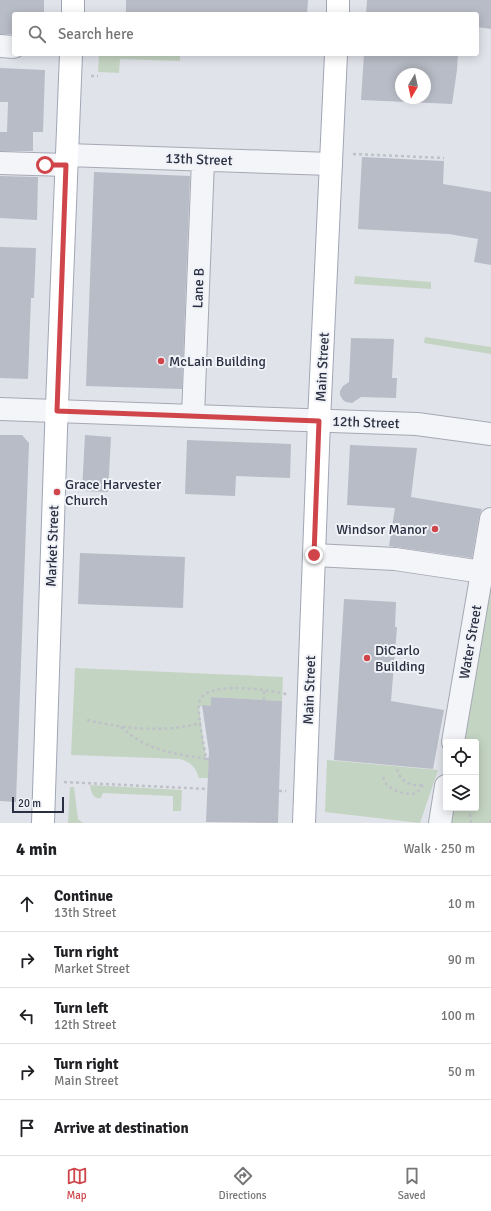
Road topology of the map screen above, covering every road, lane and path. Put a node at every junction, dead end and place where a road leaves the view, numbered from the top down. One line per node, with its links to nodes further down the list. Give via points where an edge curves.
1 (73, 0): 3 (main road)
2 (338, 0): 4 (main road)
3 (73, 12)
4 (338, 12)
5 (0, 46): 6 (street)
6 (12, 47)
7 (71, 56): 13 (main road, Market Street)
8 (336, 56): 16 (main road, Main Street)
9 (91, 76): 10 (path)
10 (98, 76)
11 (352, 154): 12 (path)
12 (444, 158)
13 (67, 160): 14 (street, 13th Street); 15 (street, 13th Street); 18 (main road, Market Street)
14 (203, 160): 16 (street, 13th Street); 19 (street, Lane B)
15 (0, 163)
16 (331, 164): 20 (main road, Main Street)
17 (0, 409): 18 (street, 12th Street)
18 (57, 411): 19 (street, 12th Street); 42 (main road, Market Street)
19 (193, 416): 20 (street, 12th Street)
20 (319, 421): 21 (street, 12th Street, via 417,424); 23 (main road, Main Street)
21 (491, 434)
22 (491, 519): 24 (street, Water Street)
23 (314, 555): 24 (street, via 396,559); 43 (main road, Main Street)
24 (482, 572): 31 (street, Water Street)
25 (264, 689): 26 (path); 27 (path); 29 (path, via 225,689 204,695 199,706)
26 (289, 695)
27 (264, 700)
28 (87, 720): 30 (path)
29 (201, 723): 30 (path, via 170,729); 30 (path, via 207,759 147,746)
30 (120, 726)
31 (454, 739)
32 (397, 769): 35 (path, via 398,775 407,783 419,786)
33 (382, 777): 35 (path, via 390,787 405,794 417,793)
34 (64, 782): 37 (path)
35 (424, 784): 36 (path)
36 (438, 784): 44 (street)
37 (208, 789)
38 (279, 791): 39 (path)
39 (286, 791)
40 (469, 811): 45 (path)
41 (491, 818): 46 (path)
42 (43, 823)
43 (304, 823)
44 (440, 823)
45 (471, 823)
46 (491, 823)

